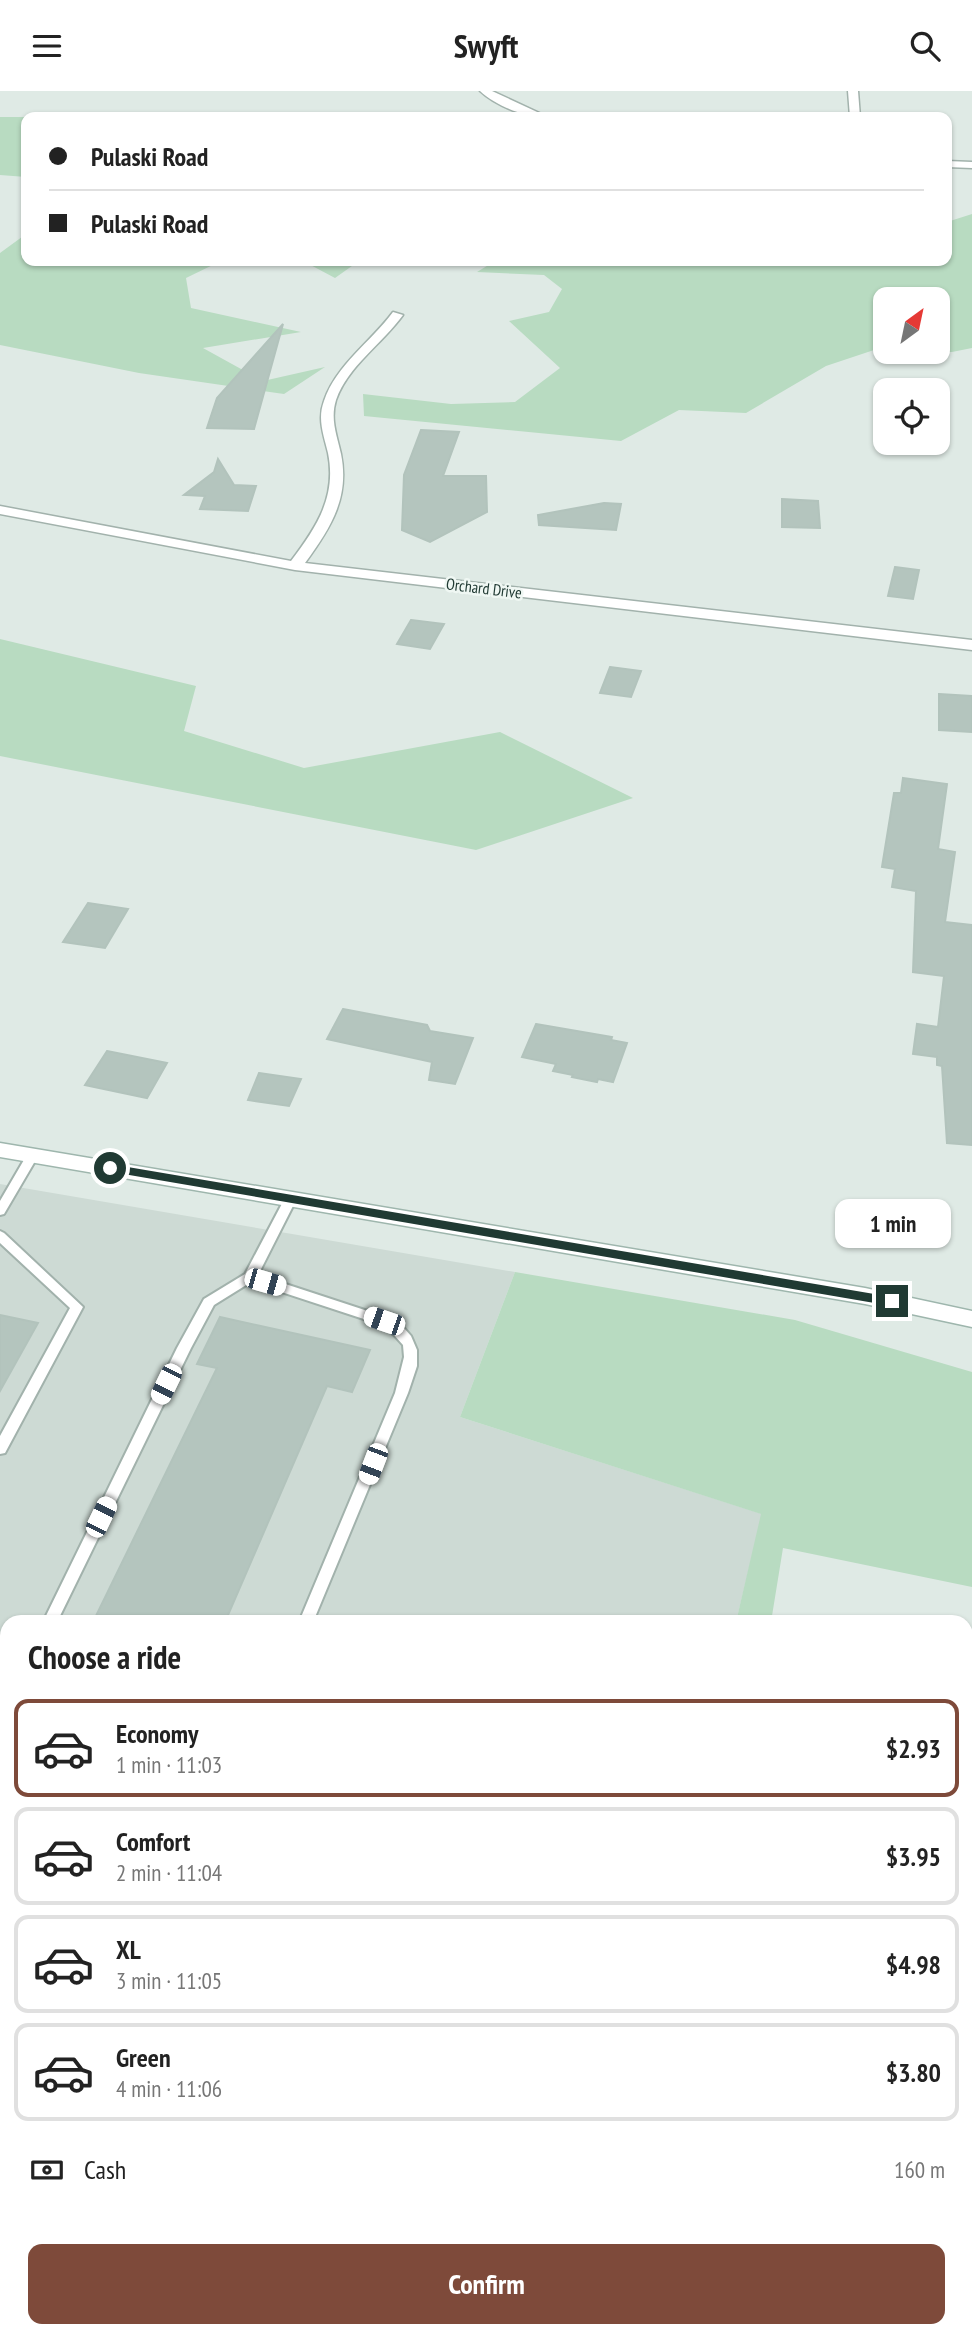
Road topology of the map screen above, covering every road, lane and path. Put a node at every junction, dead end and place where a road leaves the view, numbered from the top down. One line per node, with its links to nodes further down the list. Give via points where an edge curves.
1 (485, 91): 3 (street)
2 (853, 91): 4 (street)
3 (527, 112)
4 (855, 112)
5 (952, 164): 6 (street)
6 (972, 165)
7 (397, 315): 9 (street, via 344,375 329,403 327,427 339,484 334,507)
8 (0, 510): 9 (street, Orchard Drive)
9 (295, 566): 10 (street, Orchard Drive)
10 (972, 645)
11 (0, 1150): 12 (street)
12 (32, 1156): 13 (street); 14 (lane)
13 (291, 1198): 16 (lane); 17 (street, via 865,1296)
14 (0, 1211)
15 (0, 1236): 18 (lane, via 77,1307)
16 (250, 1277): 19 (lane, via 209,1302); 20 (lane, via 384,1321 409,1343 411,1358 400,1396)
17 (972, 1319)
18 (0, 1449)
19 (53, 1615)
20 (309, 1615)

